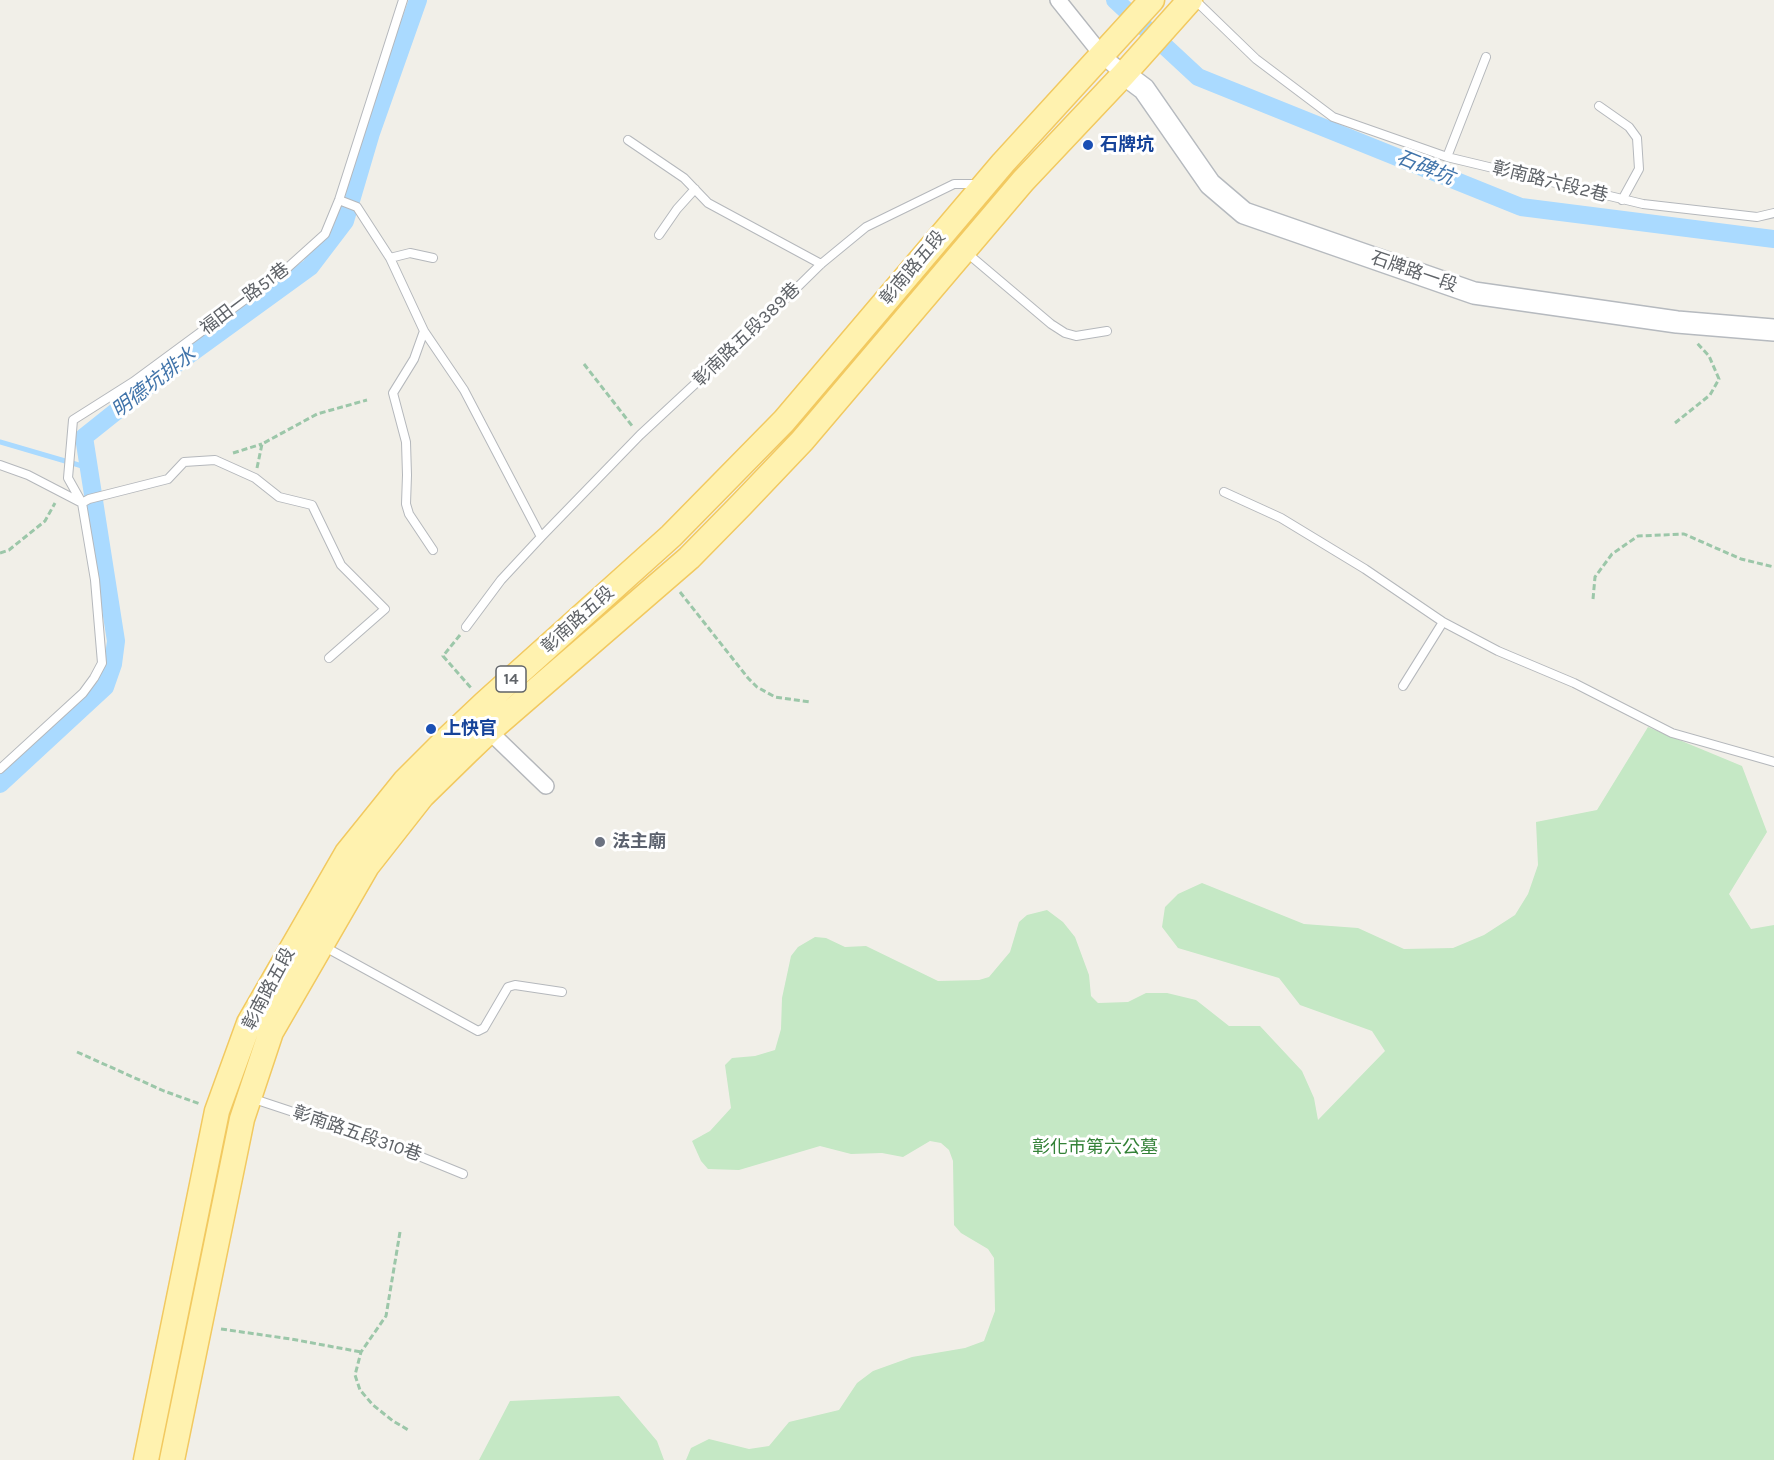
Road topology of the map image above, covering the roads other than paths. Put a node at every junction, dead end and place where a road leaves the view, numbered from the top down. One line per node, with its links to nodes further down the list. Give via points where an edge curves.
1 (403, 0): 15 (lane, 福田一路51巷)
2 (1058, 0): 6 (street)
3 (1152, 0): 6 (main road, 彰南路五段 / 14)
4 (1190, 0): 8 (main road, 彰南路五段 / 14)
5 (1195, 0): 11 (lane, 彰南路六段2巷, via 1256,59 1333,117)
6 (1102, 55): 8 (street); 12 (main road, 彰南路五段 / 14)
7 (1486, 57): 11 (lane)
8 (1124, 74): 18 (main road, 彰南路五段 / 14); 22 (street, 石牌路一段, via 1144,88 1210,184 1244,213 1474,292 1677,322)
9 (1599, 106): 14 (lane, via 1629,127 1637,138 1639,168)
10 (628, 140): 13 (lane)
11 (1447, 157): 14 (lane, 彰南路六段2巷)
12 (985, 184): 21 (lane, 彰南路五段389巷, via 954,184 866,227); 34 (main road, 彰南路五段 / 14, via 784,421 671,536)
13 (695, 189): 17 (lane, via 676,208); 21 (lane, via 708,203)
14 (1622, 200): 16 (lane, 彰南路六段2巷, via 1757,217)
15 (341, 201): 19 (lane, via 357,207); 27 (lane, 福田一路51巷, via 325,234 285,270 133,382 73,420 68,478)
16 (1774, 213)
17 (659, 235)
18 (964, 250): 24 (lane, via 1065,333 1076,336); 35 (main road, 彰南路五段 / 14, via 802,441 689,558)
19 (390, 258): 20 (lane, via 410,253); 23 (lane)
20 (433, 258)
21 (821, 264): 28 (lane, 彰南路五段389巷, via 640,435)
22 (1774, 330)
23 (424, 331): 28 (lane, via 464,390); 29 (lane, via 414,359 393,393 406,442 406,504)
24 (1107, 331)
25 (0, 465): 27 (lane)
26 (1224, 492): 30 (lane, via 1290,524)
27 (86, 501): 32 (lane, via 168,479 184,462 215,460 255,478 279,497 312,505 341,565 385,609); 37 (lane, 福田一路51巷, via 102,663 83,693)
28 (541, 537): 31 (lane, 彰南路五段389巷, via 501,580)
29 (433, 550)
30 (1443, 622): 33 (lane); 36 (lane, via 1498,651 1574,682 1672,733)
31 (466, 627)
32 (328, 658)
33 (1403, 686)
34 (484, 704): 35 (street); 43 (main road, 彰南路五段 / 14, via 405,781 347,853 249,1023 217,1110)
35 (489, 731): 38 (street); 39 (main road, 彰南路五段 / 14, via 422,796 367,866)
36 (1774, 762)
37 (0, 769)
38 (546, 786)
39 (321, 944): 40 (lane, via 478,1031 484,1028 508,987); 41 (main road, 彰南路五段 / 14, via 271,1032)
40 (562, 992)
41 (249, 1097): 42 (lane, 彰南路五段310巷, via 387,1143); 44 (main road, 彰南路五段 / 14)
42 (463, 1174)
43 (146, 1460)
44 (172, 1460)

